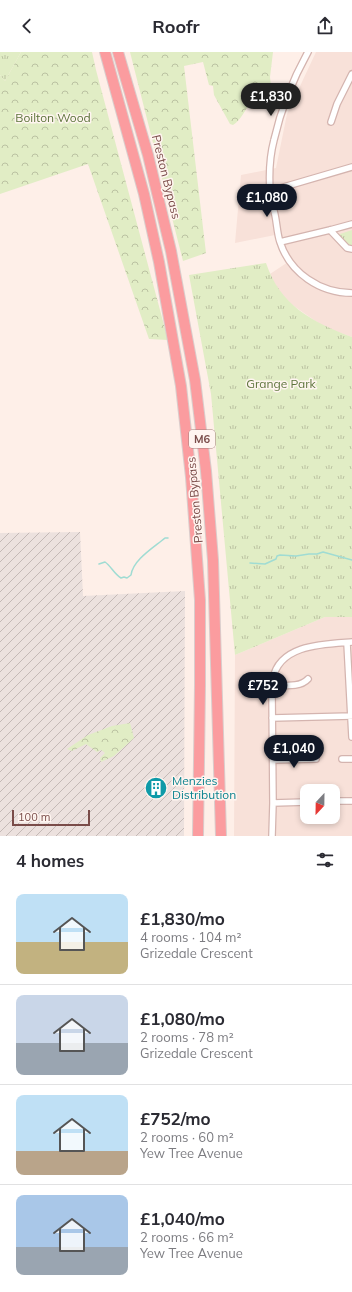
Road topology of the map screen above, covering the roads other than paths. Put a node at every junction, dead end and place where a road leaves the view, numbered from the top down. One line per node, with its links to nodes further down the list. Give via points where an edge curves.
1 (105, 52): 27 (highway, Preston Bypass / M6, via 144,194 181,386 200,600)
2 (118, 52): 28 (highway, Preston Bypass / M6, via 148,155 169,244 195,380 213,560)
3 (308, 52): 7 (street, via 280,115 270,168)
4 (352, 74): 5 (street)
5 (331, 122)
6 (352, 167): 7 (street)
7 (270, 191): 10 (street)
8 (352, 224): 9 (street)
9 (330, 230): 10 (street); 11 (street, via 346,248)
10 (280, 242): 12 (street, via 292,265 308,280 331,291)
11 (352, 249)
12 (352, 293)
13 (349, 643): 15 (street, via 321,645 297,651 286,657 276,669); 16 (street)
14 (308, 679): 15 (street, via 298,685)
15 (272, 685): 17 (street)
16 (351, 716): 17 (street); 18 (street)
17 (272, 718): 21 (street)
18 (352, 737)
19 (316, 759): 21 (street)
20 (352, 759): 22 (street)
21 (273, 760): 26 (street)
22 (342, 760)
23 (340, 801): 24 (street)
24 (352, 801)
25 (300, 802): 26 (street)
26 (273, 803): 29 (street)
27 (198, 836)
28 (221, 836)
29 (272, 836)

